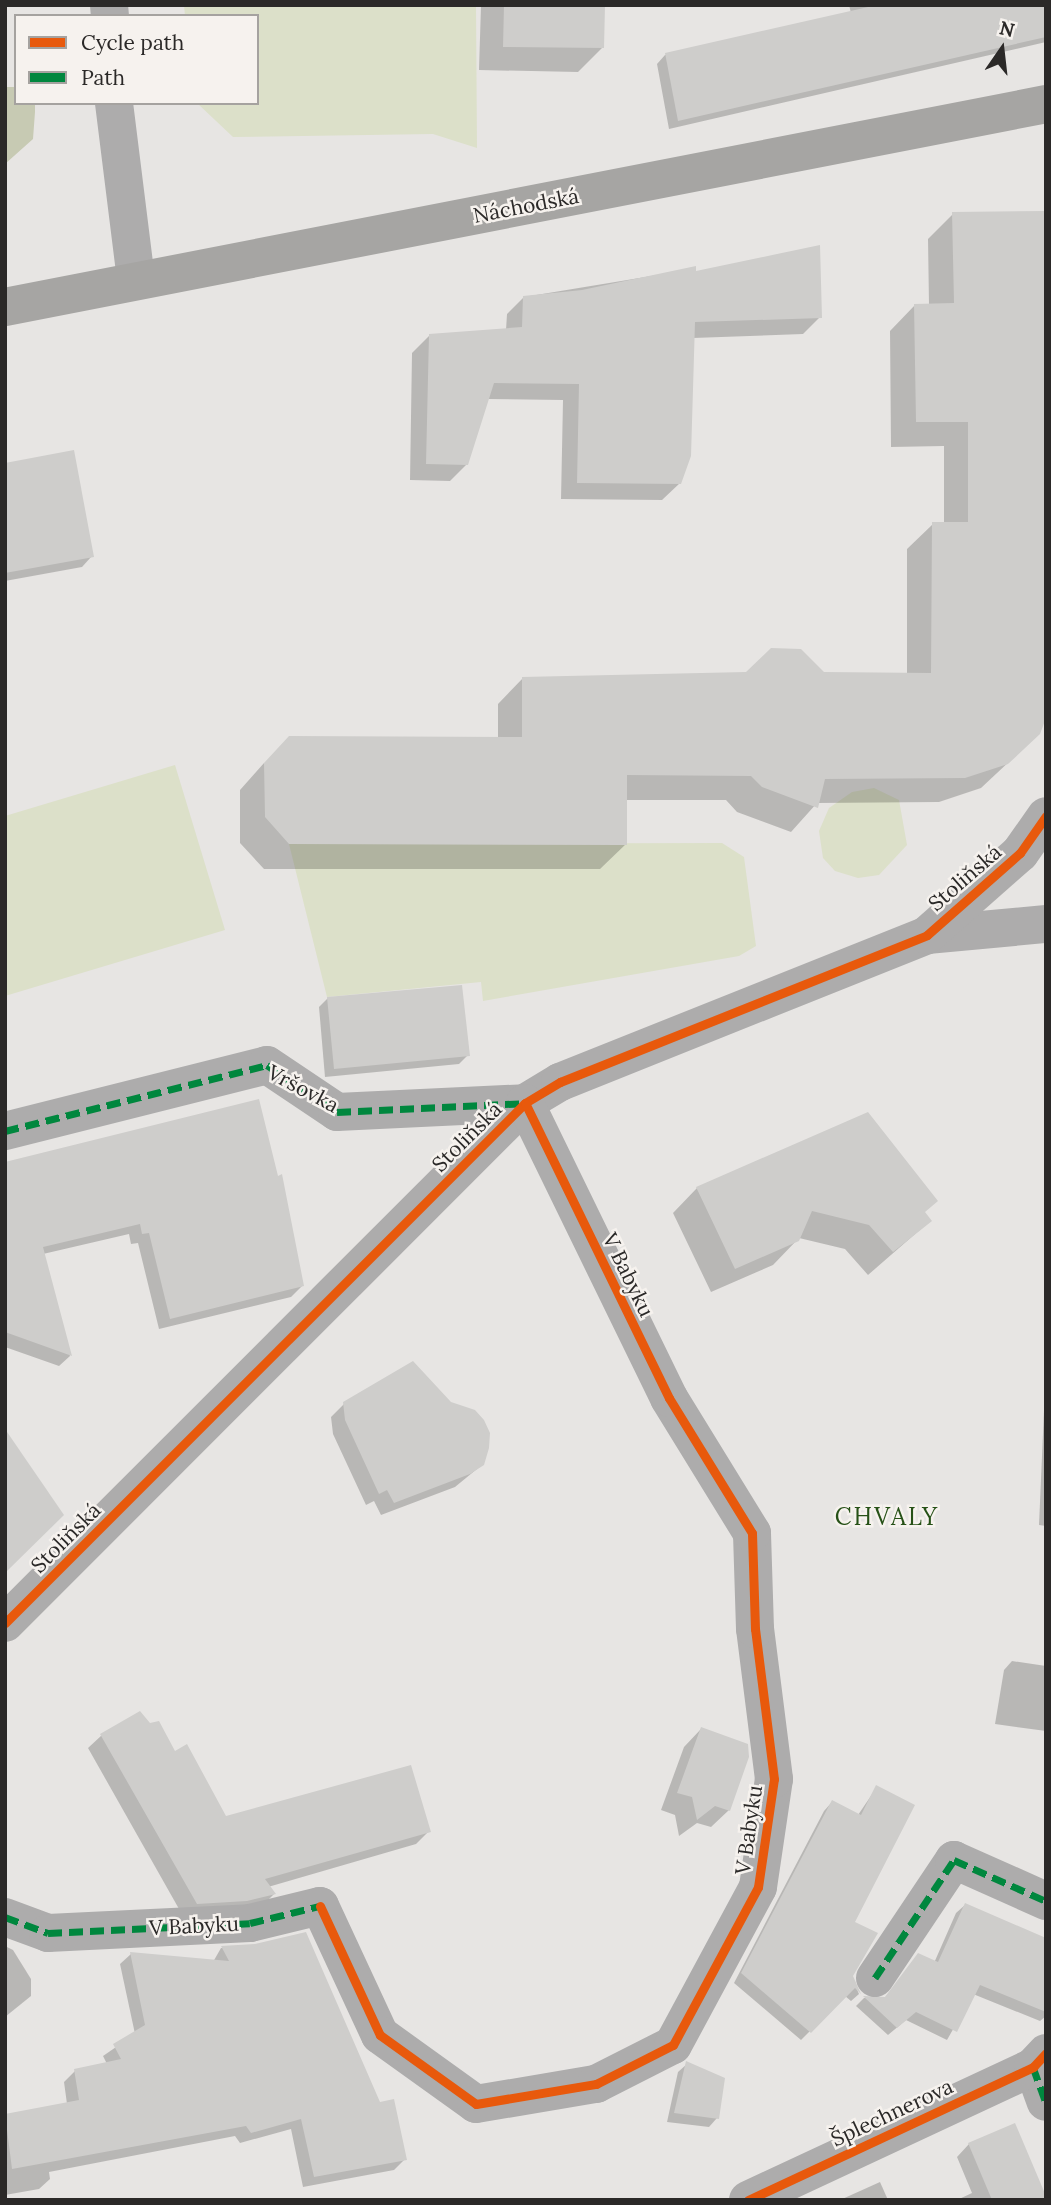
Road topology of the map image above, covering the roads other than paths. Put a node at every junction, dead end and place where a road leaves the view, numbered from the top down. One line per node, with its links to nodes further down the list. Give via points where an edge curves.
1 (1046, 104): 3 (main road, Náchodská)
2 (114, 105): 3 (street)
3 (136, 280): 4 (main road, Náchodská)
4 (5, 307)
5 (1046, 816): 7 (street, Stoliňská, via 1020,853)
6 (1046, 924): 7 (street)
7 (927, 935): 8 (street, Stoliňská, via 560,1082)
8 (525, 1103): 9 (street, Vršovka, via 337,1111 267,1065); 10 (street, Stoliňská); 12 (street, V Babyku, via 669,1398 752,1533 755,1629 774,1779 758,1887 673,2045 596,2084 476,2104 380,2035 320,1906 250,1923 48,1933)
9 (5, 1131)
10 (5, 1623)
11 (1046, 1901): 13 (street, via 954,1860)
12 (5, 1917)
13 (876, 1978)
14 (1041, 2074): 15 (street, Šplechnerova)
15 (748, 2200)

